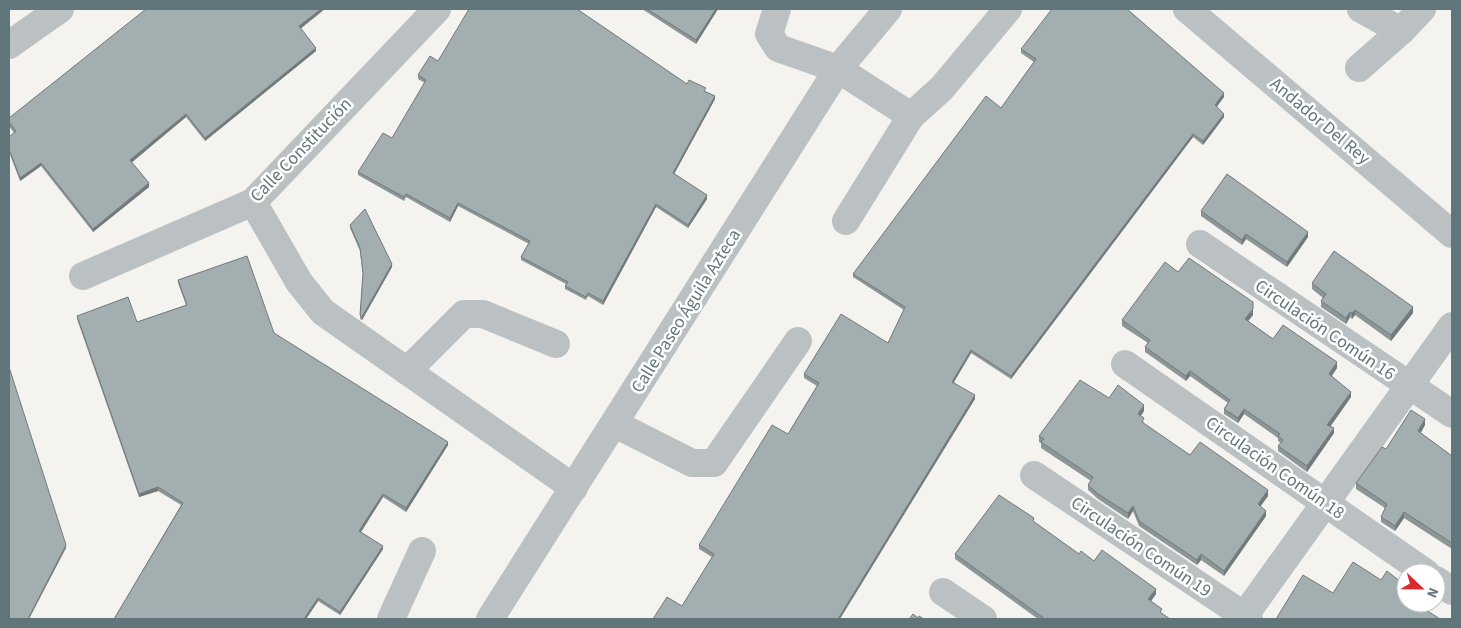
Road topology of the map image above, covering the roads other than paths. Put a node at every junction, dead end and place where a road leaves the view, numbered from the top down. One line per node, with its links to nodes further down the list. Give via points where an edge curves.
1 (60, 9): 10 (street)
2 (437, 9): 14 (street, Calle Constitución)
3 (777, 9): 12 (street, via 769,34 778,48)
4 (888, 9): 12 (street, Calle Paseo Águila Azteca)
5 (1008, 9): 13 (street, via 942,88)
6 (1187, 9): 16 (street, Andador Del Rey)
7 (1361, 9): 9 (street)
8 (1422, 9): 9 (street)
9 (1401, 31): 11 (street)
10 (9, 45)
11 (1359, 68)
12 (838, 69): 13 (street); 26 (street, Calle Paseo Águila Azteca)
13 (911, 116): 15 (street)
14 (253, 202): 18 (street, Calle Constitución); 23 (street, via 298,282 323,312)
15 (846, 221)
16 (1452, 234)
17 (1200, 244): 24 (street, Circulación Común 16)
18 (83, 276)
19 (1452, 326): 24 (street)
20 (798, 341): 26 (street, via 714,463 692,463)
21 (556, 344): 23 (street, via 483,314 464,314)
22 (1125, 364): 29 (street, Circulación Común 18)
23 (407, 371): 28 (street)
24 (1409, 386): 25 (street, Circulación Común 16); 29 (street)
25 (1452, 414)
26 (615, 424): 28 (street, Calle Paseo Águila Azteca)
27 (1034, 475): 33 (street, Circulación Común 19)
28 (574, 488): 35 (street, Calle Paseo Águila Azteca)
29 (1325, 503): 31 (street, Circulación Común 18); 33 (street)
30 (422, 551): 34 (street)
31 (1412, 563)
32 (943, 592): 36 (street)
33 (1245, 618)
34 (392, 619)
35 (490, 619)
36 (983, 619)

